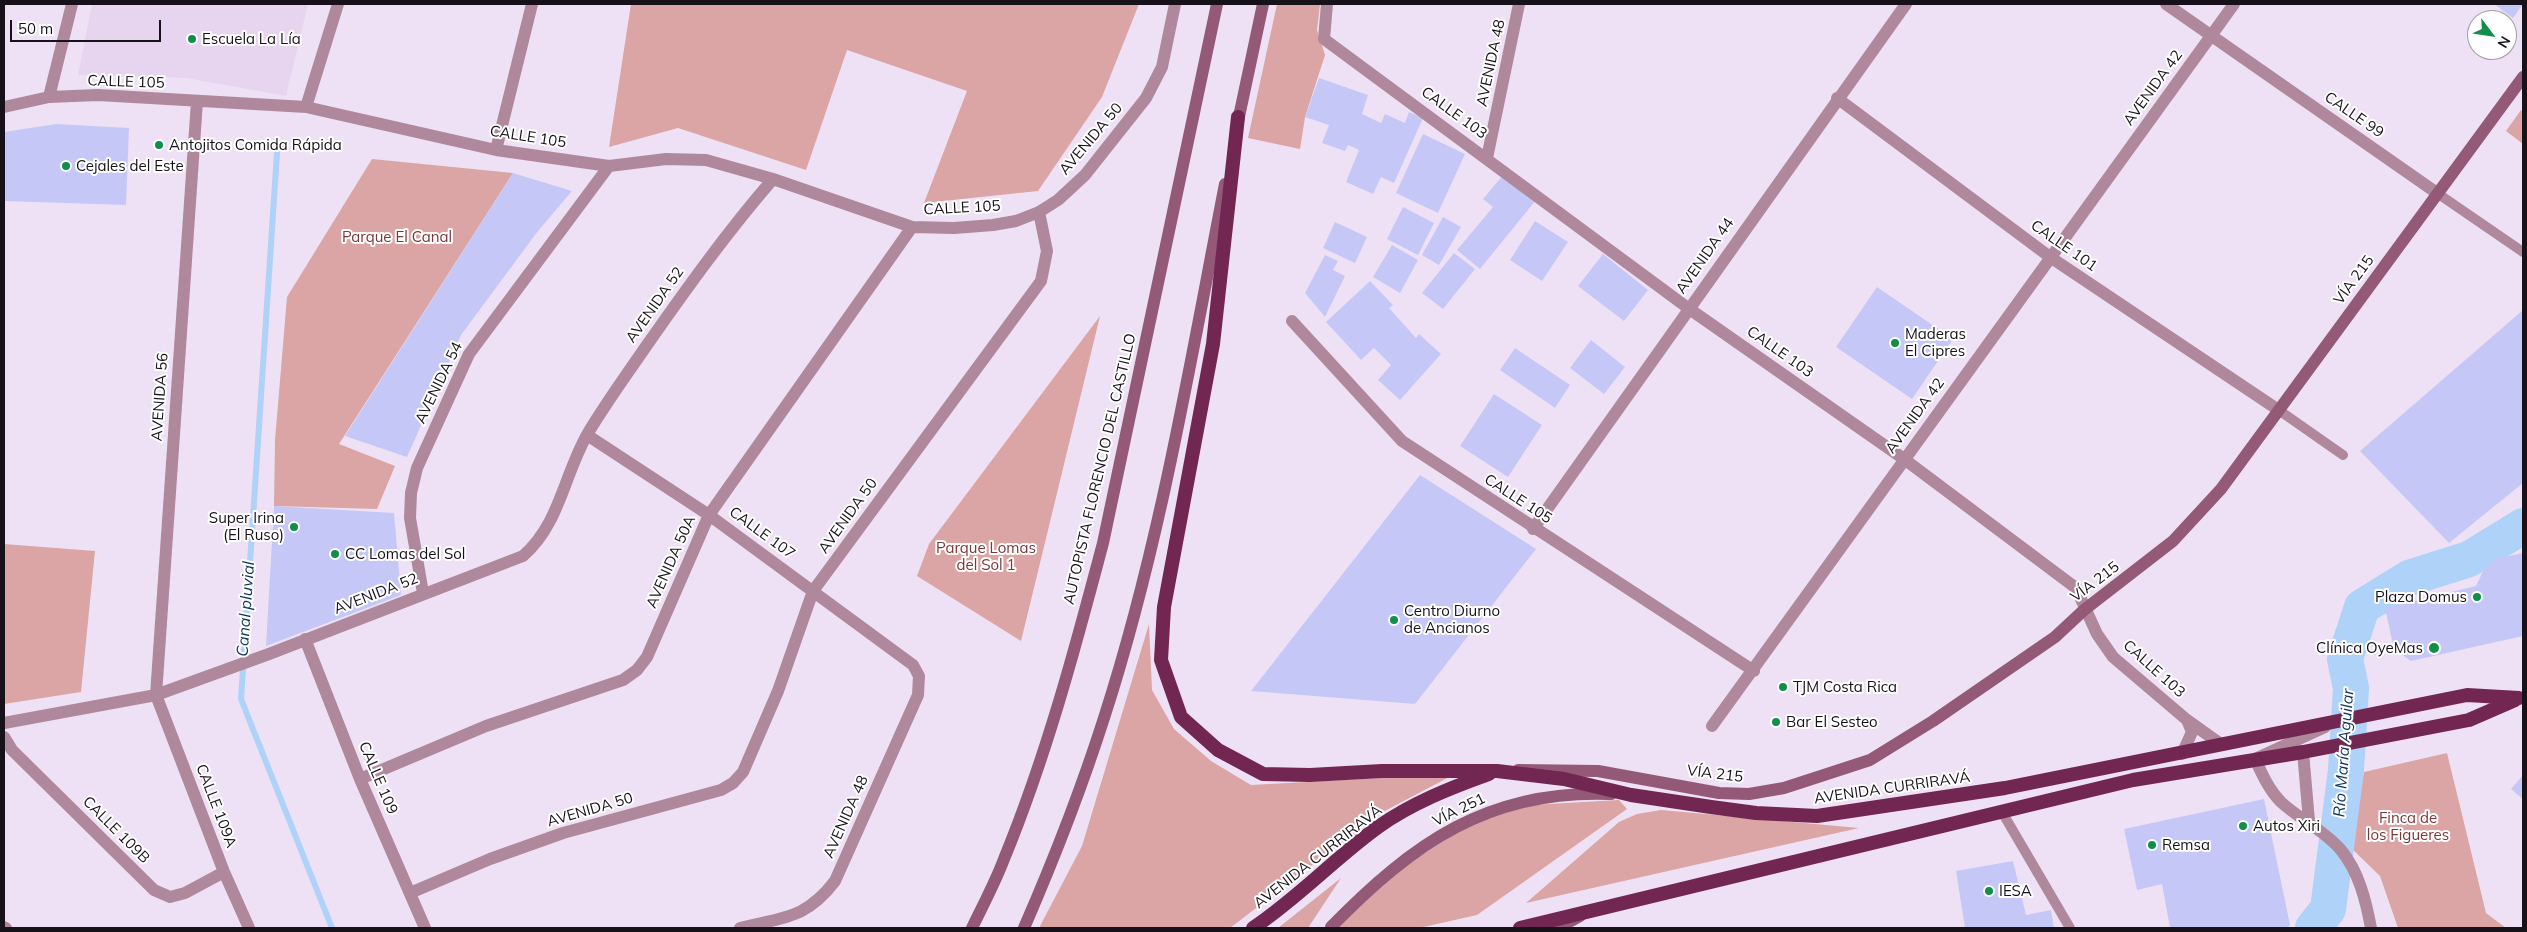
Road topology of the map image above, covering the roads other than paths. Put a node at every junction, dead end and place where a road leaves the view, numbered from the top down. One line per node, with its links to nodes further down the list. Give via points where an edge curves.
1 (72, 4): 14 (street)
2 (338, 4): 18 (street)
3 (532, 4): 20 (street)
4 (1175, 4): 25 (street, AVENIDA 50, via 1162,67 1146,98 1085,176 1058,200)
5 (1217, 4): 69 (main road, AUTOPISTA FLORENCIO DEL CASTILLO, via 1089,596 1037,768 1004,860)
6 (1263, 4): 19 (main road)
7 (1327, 4): 21 (street, CALLE 103, via 1324,39)
8 (1520, 4): 21 (street, AVENIDA 48)
9 (1906, 4): 15 (street, AVENIDA 44)
10 (2166, 4): 12 (street, CALLE 99)
11 (2234, 4): 12 (street, AVENIDA 42)
12 (2211, 36): 24 (street, CALLE 99); 28 (street, AVENIDA 42)
13 (2523, 78): 24 (main road, VÍA 215)
14 (49, 98): 16 (street, CALLE 105, via 98,95); 17 (street, CALLE 105)
15 (1838, 98): 28 (street, CALLE 101); 29 (street, AVENIDA 44)
16 (197, 101): 18 (street, CALLE 105); 43 (street, AVENIDA 56)
17 (4, 107)
18 (306, 107): 20 (street, CALLE 105)
19 (1238, 117): 56 (highway, via 1213,344 1164,607 1162,660 1170,691 1181,717 1218,750 1263,774); 70 (main road, via 1174,443 1143,577 1104,717 1061,841)
20 (496, 150): 22 (street, CALLE 105)
21 (1488, 158): 29 (street, CALLE 103)
22 (609, 166): 23 (street, CALLE 105, via 683,158 706,160); 38 (street, AVENIDA 54, via 469,354 417,468 410,518)
23 (773, 179): 26 (street, CALLE 105); 32 (street, AVENIDA 52, via 706,259)
24 (2438, 193): 27 (lane, CALLE 99); 31 (main road, VÍA 215)
25 (1038, 212): 26 (street, CALLE 105, via 1016,221 993,225 954,228); 37 (street, AVENIDA 50, via 1047,251 1041,281)
26 (912, 226): 35 (street, AVENIDA 50A)
27 (2523, 252)
28 (2050, 258): 31 (street, CALLE 101); 34 (street, AVENIDA 42)
29 (1688, 308): 34 (street, CALLE 103); 36 (street, AVENIDA 44)
30 (1292, 321): 36 (street, CALLE 105, via 1402,441)
31 (2280, 411): 33 (lane); 39 (main road, VÍA 215, via 2221,488 2173,541)
32 (587, 435): 35 (street, CALLE 107); 38 (street, AVENIDA 52, via 548,527 537,544 523,556)
33 (2343, 455)
34 (1904, 459): 39 (street, CALLE 103, via 2076,588); 42 (street, AVENIDA 42)
35 (709, 515): 37 (street, CALLE 107); 57 (street, AVENIDA 50A, via 647,656 637,670 622,680 486,726)
36 (1533, 529): 42 (street, CALLE 105)
37 (813, 591): 41 (street, CALLE 107); 63 (street, AVENIDA 50, via 778,692 742,772 733,783 721,790 563,833)
38 (423, 593): 40 (street, AVENIDA 52)
39 (2084, 610): 45 (street, CALLE 103, via 2114,657); 56 (main road, VÍA 215, via 2038,648 1870,760 1784,788 1749,794 1719,793 1598,771 1543,768)
40 (305, 639): 43 (street, AVENIDA 52); 57 (street, CALLE 109)
41 (913, 665): 68 (street, AVENIDA 48, via 919,676 918,695 835,881 823,897 803,912)
42 (1754, 671): 48 (street, AVENIDA 42)
43 (156, 695): 47 (street, AVENIDA 52); 62 (street, CALLE 109A)
44 (2521, 698): 46 (highway, AVENIDA CURRIRAVÁ, via 2467,695); 52 (highway, AVENIDA CURRIRAVÁ, via 2469,720)
45 (2187, 720): 50 (street, CALLE 103); 53 (street, CALLE 103, via 2192,732)
46 (2336, 722): 50 (highway, AVENIDA CURRIRAVÁ); 54 (street)
47 (4, 723)
48 (1712, 726)
49 (4, 737): 62 (street, CALLE 109B, via 12,750 154,890 170,897 185,893)
50 (2222, 745): 51 (highway, AVENIDA CURRIRAVÁ)
51 (2196, 751): 53 (highway, AVENIDA CURRIRAVÁ); 55 (highway)
52 (2303, 752): 54 (highway, AVENIDA CURRIRAVÁ); 61 (street)
53 (2182, 754): 58 (highway, via 2172,764); 59 (highway, AVENIDA CURRIRAVÁ, via 2005,788 1817,816 1747,812)
54 (2255, 759): 55 (highway, AVENIDA CURRIRAVÁ); 61 (street, via 2264,780 2281,802)
55 (2196, 769): 58 (highway, AVENIDA CURRIRAVÁ)
56 (1497, 771): 59 (highway, AVENIDA CURRIRAVÁ, via 1564,779); 71 (highway, AVENIDA CURRIRAVÁ, via 1440,792 1378,827 1275,914)
57 (360, 779): 63 (street, CALLE 109)
58 (2133, 780): 60 (highway, AVENIDA CURRIRAVÁ)
59 (1631, 795): 65 (main road, VÍA 251, via 1558,795 1487,811 1408,856)
60 (2002, 812): 64 (highway, AVENIDA CURRIRAVÁ); 74 (lane)
61 (2312, 824): 75 (street, via 2341,850 2356,875)
62 (224, 872): 66 (street, CALLE 109A)
63 (410, 893): 67 (street, CALLE 109)
64 (1586, 912): 72 (highway, AVENIDA CURRIRAVÁ); 73 (main road)
65 (1331, 927)
66 (249, 928)
67 (425, 928)
68 (740, 928)
69 (972, 928)
70 (1024, 928)
71 (1253, 928)
72 (1520, 928)
73 (1558, 928)
74 (2070, 928)
75 (2371, 928)

